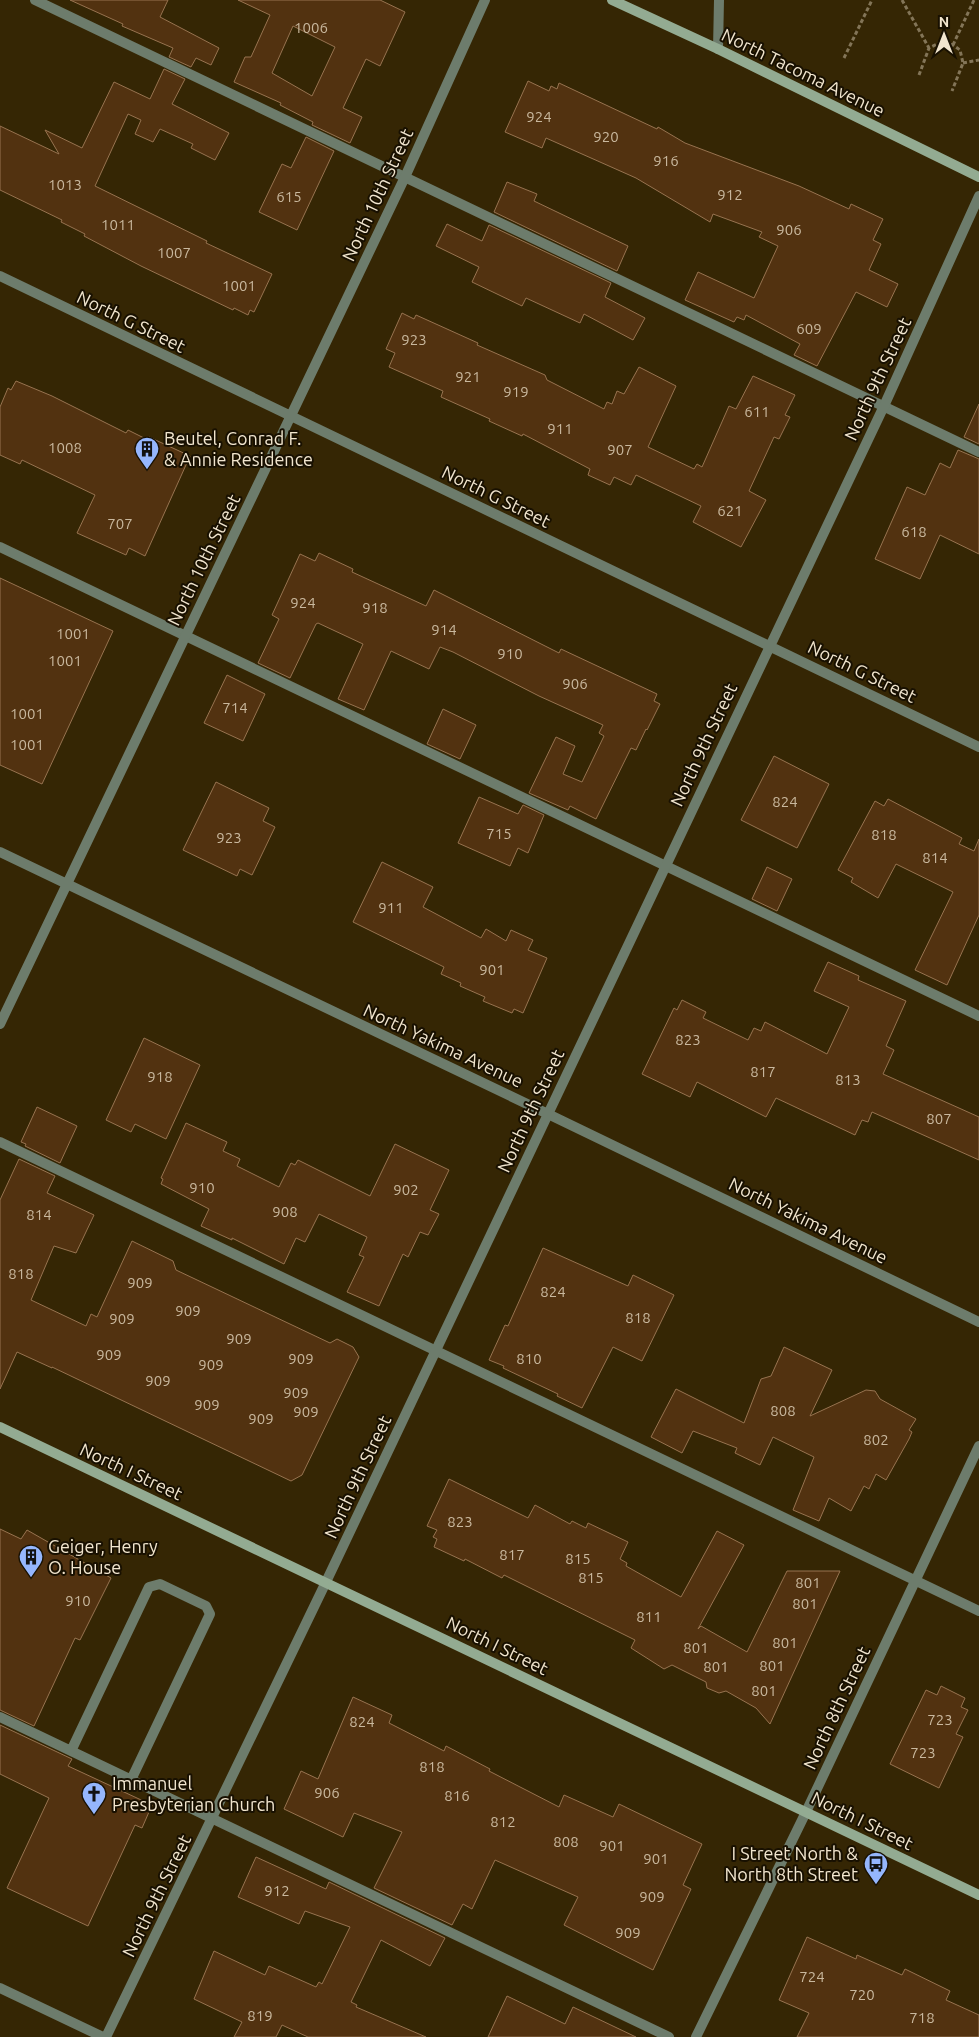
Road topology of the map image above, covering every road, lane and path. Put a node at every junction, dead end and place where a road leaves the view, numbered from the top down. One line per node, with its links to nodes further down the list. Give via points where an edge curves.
1 (35, 0): 16 (street)
2 (485, 0): 16 (street, North 10th Street)
3 (612, 0): 10 (main road, North Tacoma Avenue)
4 (719, 0): 10 (street)
5 (872, 0): 11 (path)
6 (902, 0): 9 (path)
7 (974, 0): 8 (path)
8 (953, 44): 9 (path, via 941,42); 13 (path, via 960,50)
9 (929, 48): 14 (path)
10 (718, 49): 17 (main road, North Tacoma Avenue)
11 (844, 58)
12 (979, 60): 13 (path)
13 (963, 64): 15 (path)
14 (919, 75)
15 (952, 91)
16 (405, 177): 20 (street); 21 (street, North 10th Street)
17 (979, 177)
18 (979, 196): 20 (street, North 9th Street)
19 (0, 276): 21 (street, North G Street)
20 (884, 406): 22 (street); 25 (street, North 9th Street)
21 (291, 416): 24 (street, North 10th Street); 25 (street, North G Street)
22 (979, 452)
23 (0, 547): 24 (street)
24 (186, 637): 28 (street); 29 (street, North 10th Street)
25 (769, 646): 26 (street, North G Street); 28 (street, North 9th Street)
26 (979, 747)
27 (0, 852): 29 (street, North Yakima Avenue)
28 (665, 866): 30 (street); 32 (street, North 9th Street)
29 (67, 884): 31 (street, North 10th Street); 32 (street, North Yakima Avenue)
30 (979, 1016)
31 (0, 1024)
32 (548, 1114): 34 (street, North Yakima Avenue); 35 (street, North 9th Street)
33 (0, 1142): 35 (street)
34 (979, 1322)
35 (436, 1350): 38 (street); 39 (street, North 9th Street)
36 (0, 1427): 39 (main road, North I Street)
37 (979, 1446): 38 (street, North 8th Street)
38 (915, 1580): 40 (street); 44 (street, North 8th Street)
39 (326, 1582): 44 (main road, North I Street); 45 (street, North 9th Street)
40 (979, 1611)
41 (0, 1717): 42 (street)
42 (71, 1751): 43 (street); 43 (street, via 149,1587 160,1584 206,1606 210,1614)
43 (130, 1780): 45 (street)
44 (806, 1812): 46 (main road, North I Street); 50 (street, North 8th Street)
45 (212, 1819): 48 (street, North 9th Street); 49 (street)
46 (979, 1895)
47 (0, 1988): 48 (street)
48 (105, 2037)
49 (669, 2037)
50 (696, 2037)

